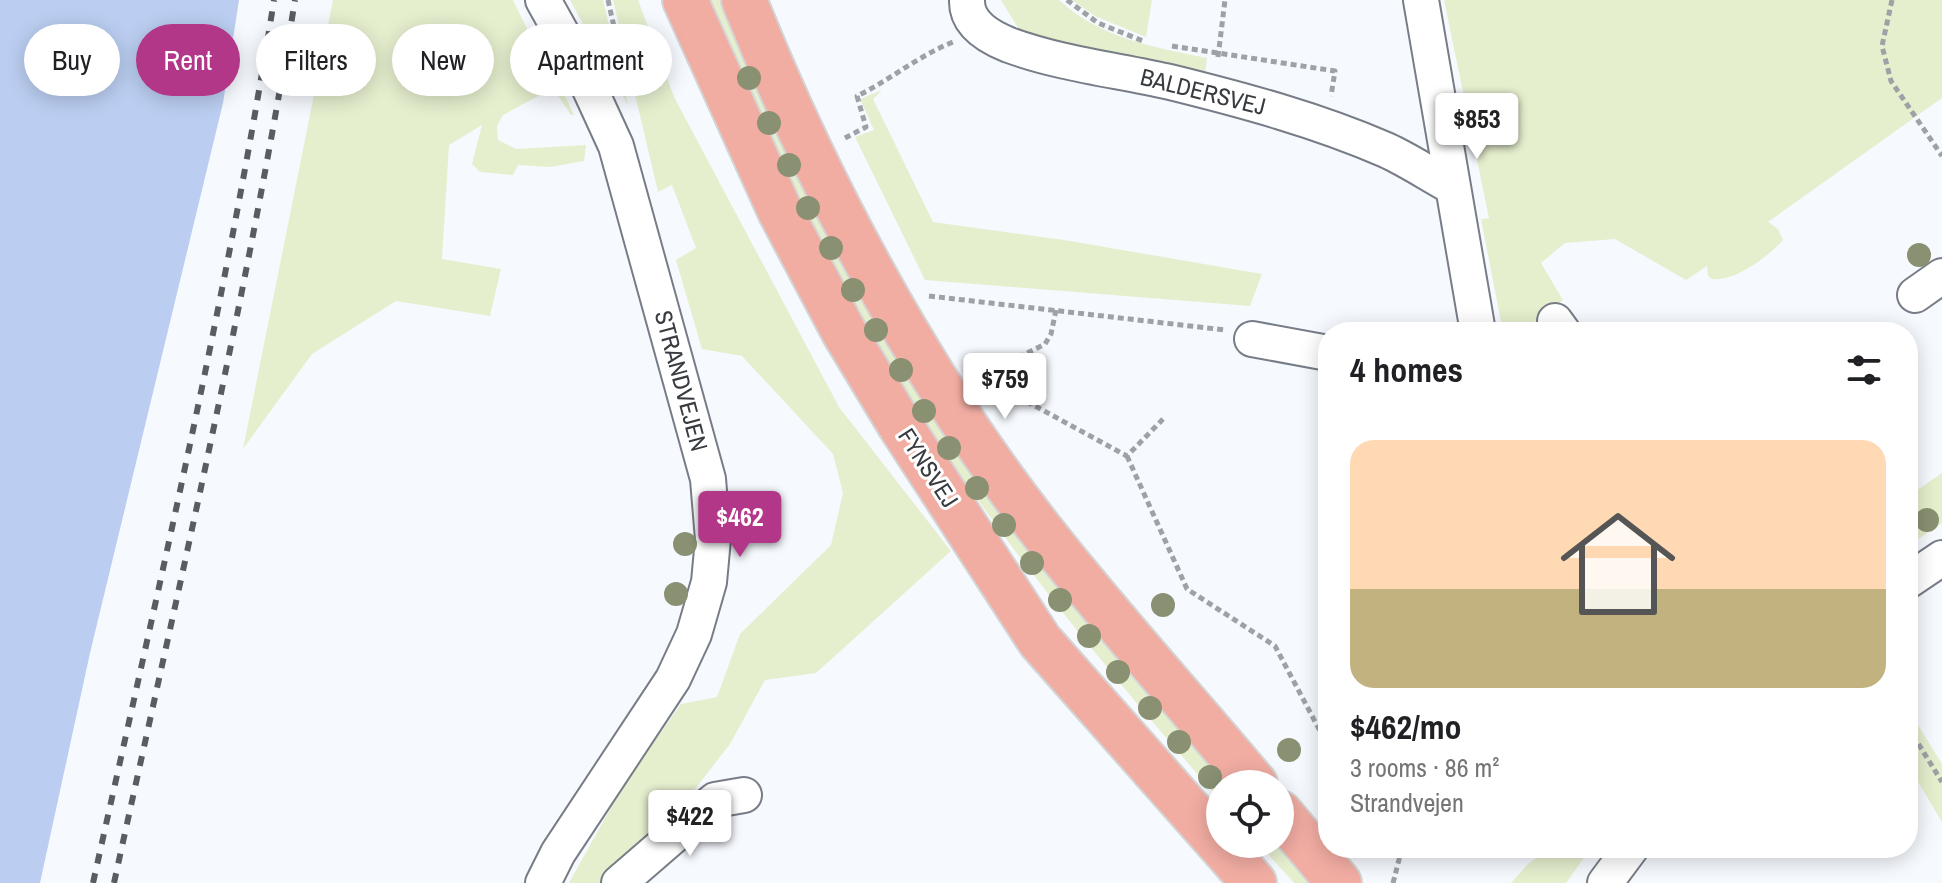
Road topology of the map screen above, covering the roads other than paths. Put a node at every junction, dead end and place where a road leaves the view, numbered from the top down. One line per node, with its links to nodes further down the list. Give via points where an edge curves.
1 (543, 0): 17 (street, STRANDVEJEN, via 616,146 708,479 713,539 709,582 694,634 673,679)
2 (685, 0): 19 (main road, FYNSVEJ, via 780,211 900,425 1040,641)
3 (744, 0): 12 (main road, via 813,156 882,290 968,428 1039,528)
4 (1421, 0): 6 (street)
5 (973, 15): 6 (street, BALDERSVEJ, via 1009,45 1269,107 1387,151)
6 (1451, 186): 7 (street)
7 (1476, 322)
8 (1252, 339): 9 (street)
9 (1318, 351)
10 (1942, 558): 11 (street)
11 (1918, 574)
12 (1243, 770)
13 (744, 795): 18 (street, via 715,800)
14 (1294, 830): 20 (main road)
15 (1624, 858): 16 (street)
16 (1608, 882)
17 (543, 883)
18 (619, 883)
19 (1254, 883)
20 (1339, 883)

